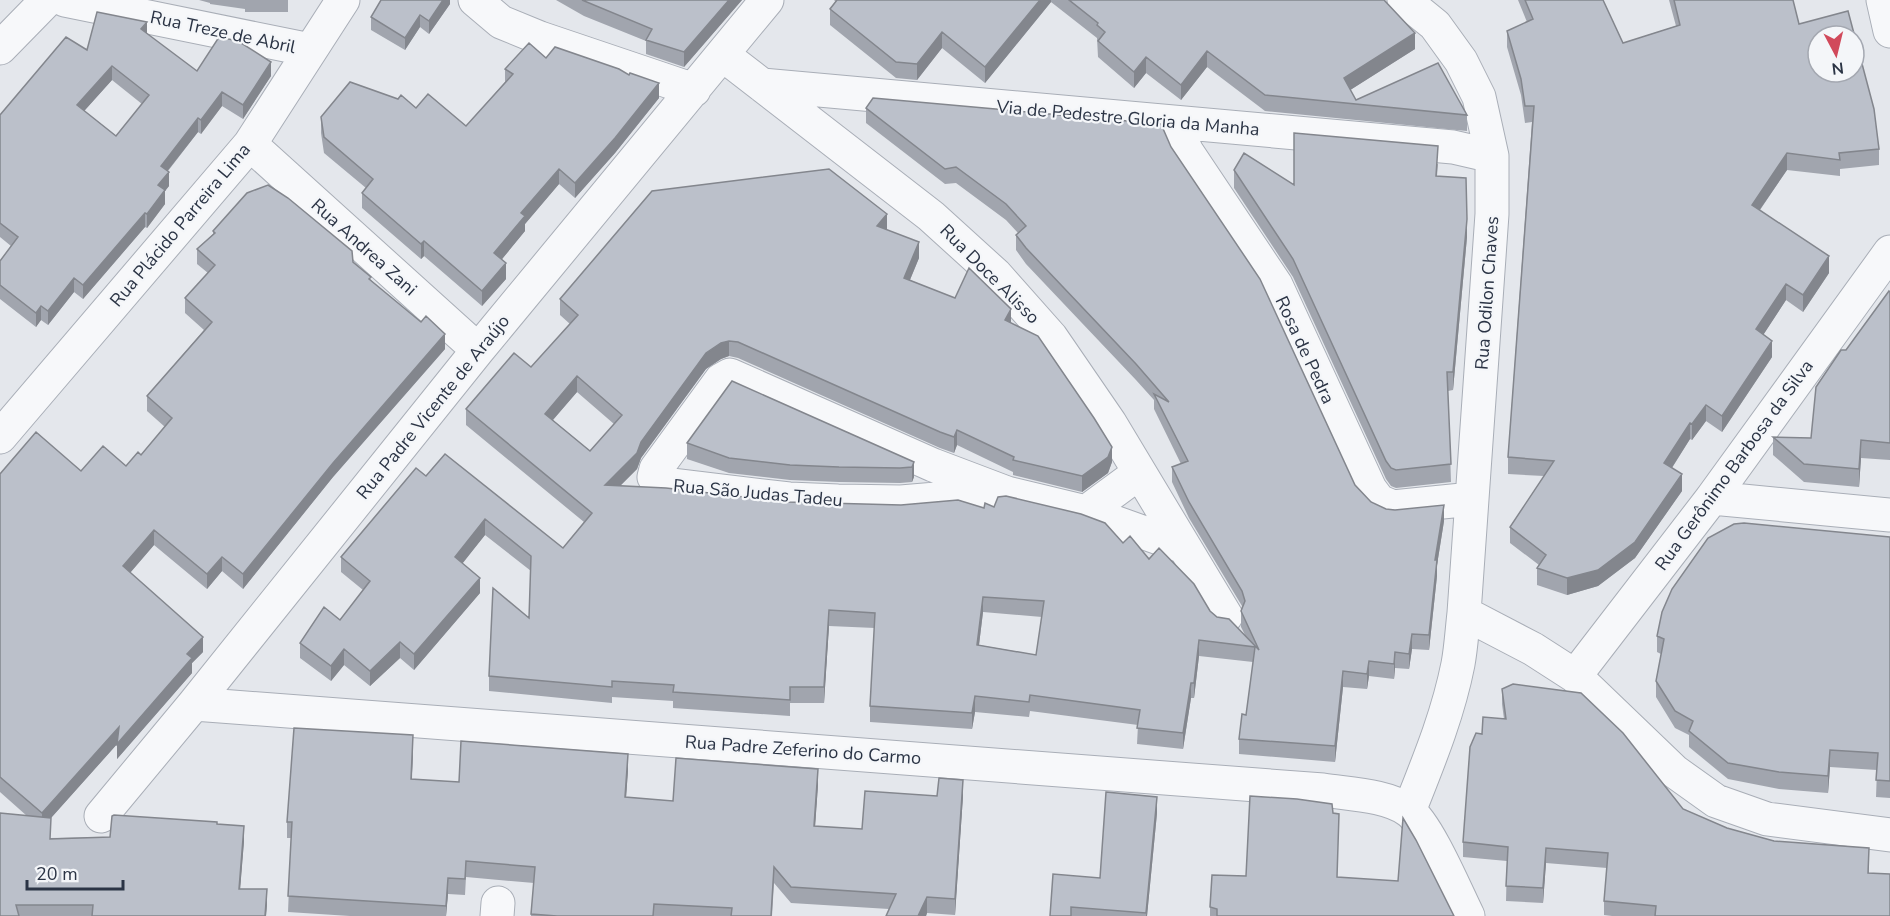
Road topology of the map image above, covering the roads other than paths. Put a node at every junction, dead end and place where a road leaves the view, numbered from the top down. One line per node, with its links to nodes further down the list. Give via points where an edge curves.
1 (47, 0): 9 (street)
2 (65, 0): 10 (street, Rua Treze de Abril)
3 (343, 0): 10 (street, Rua Plácido Parreira Lima)
4 (475, 0): 13 (street, via 501,22)
5 (767, 0): 11 (street, Rua Padre Vicente de Araújo)
6 (1404, 0): 16 (street, Rua Odilon Chaves, via 1435,25 1461,61 1479,97)
7 (1883, 0): 8 (street)
8 (1890, 31)
9 (0, 48)
10 (310, 50): 15 (street, Rua Plácido Parreira Lima)
11 (723, 55): 12 (street, Rua Doce Alisso); 13 (street, Rua Padre Vicente de Araújo)
12 (762, 85): 14 (street, Via de Pedestre Gloria da Manha); 20 (street, Rua Doce Alisso, via 931,216 996,275 1051,336)
13 (694, 90): 18 (street, Rua Padre Vicente de Araújo)
14 (1173, 122): 16 (street, Via de Pedestre Gloria da Manha, via 1453,147); 23 (street, Rosa de Pedra, via 1187,152 1276,285 1379,501 1393,507)
15 (250, 144): 18 (street, Rua Andrea Zani); 19 (street, Rua Plácido Parreira Lima)
16 (1492, 156): 23 (street, Rua Odilon Chaves, via 1492,214)
17 (1890, 252): 22 (street, Rua Gerônimo Barbosa da Silva)
18 (478, 350): 30 (street, Rua Padre Vicente de Araújo)
19 (0, 437)
20 (1139, 473): 24 (street); 26 (street, Rua Doce Alisso)
21 (1007, 493): 21 (street, Rua São Judas Tadeu, via 901,502 818,501 663,484 654,477 721,380 730,375 933,465); 24 (street, Rua São Judas Tadeu)
22 (1712, 498): 25 (street); 29 (street, Rua Gerônimo Barbosa da Silva)
23 (1472, 499): 27 (street, Rua Odilon Chaves)
24 (1086, 512): 26 (street, Rua São Judas Tadeu)
25 (1890, 515)
26 (1184, 547): 28 (street, Rua Doce Alisso)
27 (1464, 613): 29 (street); 31 (street, Rua Odilon Chaves, via 1447,710)
28 (1226, 616)
29 (1575, 676): 33 (street, via 1674,771 1716,801 1767,819)
30 (194, 704): 31 (street, Rua Padre Zeferino do Carmo, via 1323,790 1389,802); 32 (street, Rua Padre Vicente de Araújo)
31 (1409, 811): 34 (street, via 1429,838)
32 (101, 816)
33 (1890, 835)
34 (1468, 916)

